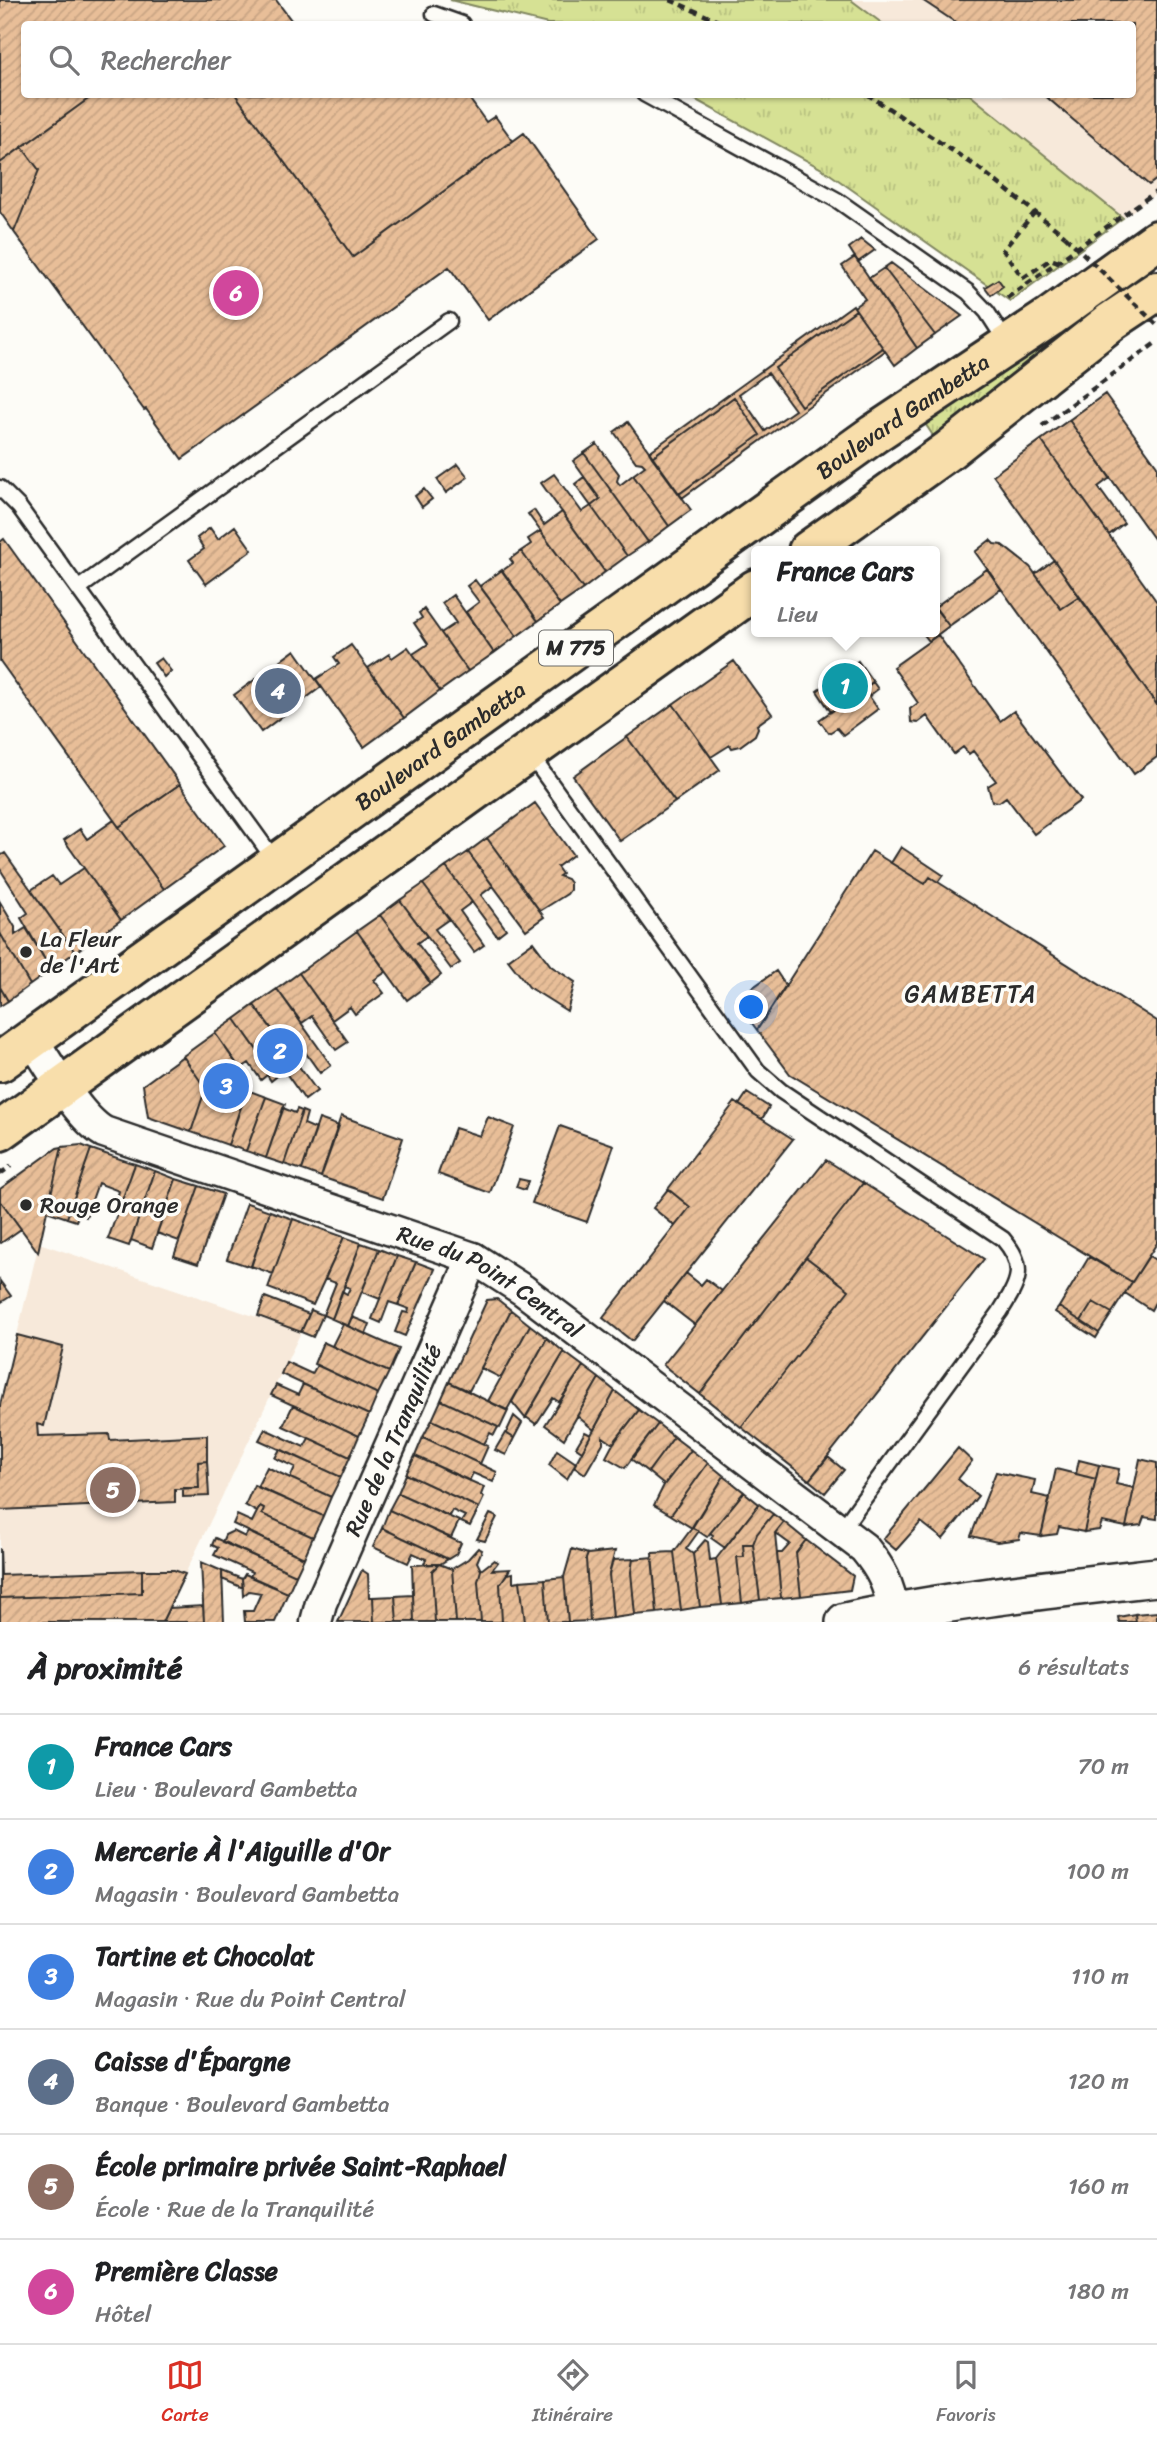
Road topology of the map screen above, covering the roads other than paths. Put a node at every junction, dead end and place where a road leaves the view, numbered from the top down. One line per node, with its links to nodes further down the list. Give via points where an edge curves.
1 (434, 14): 2 (lane)
2 (454, 21)
3 (651, 98): 7 (lane, via 837,200 977,300)
4 (1157, 240): 7 (main road, Boulevard Gambetta / M 775)
5 (1157, 291): 9 (main road)
6 (449, 321): 10 (lane)
7 (1008, 344): 13 (main road, Boulevard Gambetta / M 775, via 884,427)
8 (0, 488): 10 (lane)
9 (815, 546)
10 (79, 588): 13 (lane)
11 (751, 593): 12 (main road, M 775)
12 (529, 752): 16 (main road, M 775); 19 (lane, via 758,1071 780,1091 1003,1239 1017,1259 1017,1282 1000,1312)
13 (276, 863): 14 (main road, Boulevard Gambetta / M 775)
14 (32, 1039): 15 (main road, Boulevard Gambetta / M 775); 16 (street, Rue du Point Central)
15 (0, 1062)
16 (64, 1085): 17 (main road, M 775); 18 (street, Rue du Point Central, via 90,1122 104,1132)
17 (0, 1131)
18 (473, 1258): 19 (street, Rue du Point Central, via 571,1324); 22 (street, Rue de la Tranquilité)
19 (841, 1530): 21 (street, Rue du Point Central, via 879,1566)
20 (1157, 1577): 21 (street)
21 (894, 1612): 23 (street)
22 (316, 1622)
23 (845, 1622)

